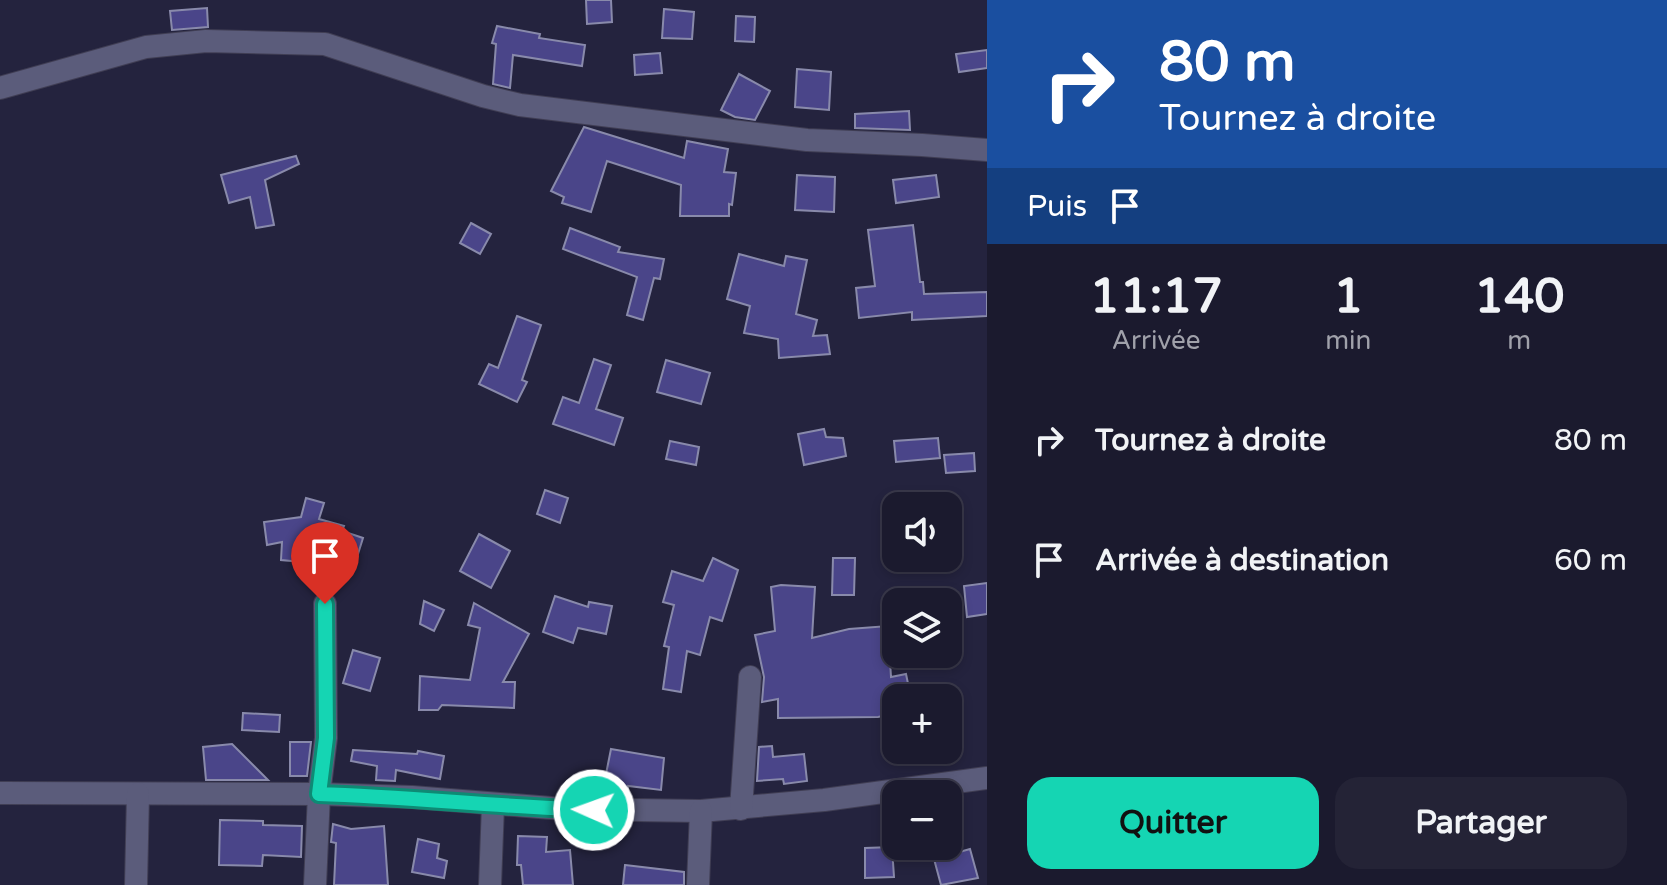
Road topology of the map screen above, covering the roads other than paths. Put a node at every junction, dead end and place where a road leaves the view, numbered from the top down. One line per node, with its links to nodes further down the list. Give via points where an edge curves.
1 (0, 88): 2 (street, via 146,47 206,41 325,44 520,105 807,140)
2 (987, 150)
3 (325, 604): 8 (street, via 326,738)
4 (750, 677): 10 (street)
5 (987, 778): 10 (street)
6 (0, 793): 7 (street)
7 (138, 794): 8 (street); 12 (street)
8 (319, 794): 9 (street); 13 (street)
9 (493, 805): 11 (street); 14 (street)
10 (741, 809): 11 (street)
11 (701, 811): 15 (street)
12 (136, 885)
13 (315, 885)
14 (490, 885)
15 (698, 885)

